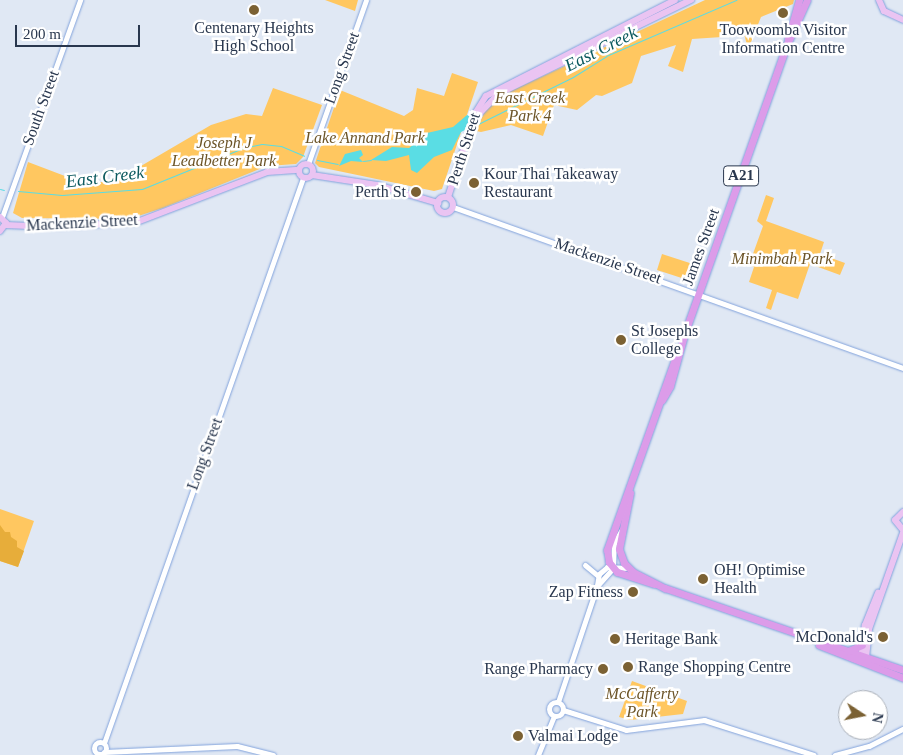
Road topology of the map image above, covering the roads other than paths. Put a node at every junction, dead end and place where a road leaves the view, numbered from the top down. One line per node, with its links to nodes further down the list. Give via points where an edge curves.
1 (80, 0): 19 (street, South Street)
2 (366, 0): 12 (street, Long Street)
3 (675, 0): 8 (main road)
4 (691, 0): 8 (main road)
5 (799, 0): 10 (highway, James Street / A21)
6 (807, 0): 10 (highway, James Street / A21)
7 (879, 0): 9 (main road, via 884,11)
8 (655, 14): 11 (main road, via 498,94); 11 (main road, Perth Street, via 502,85 481,101)
9 (903, 20)
10 (787, 44): 22 (highway, James Street / A21)
11 (476, 118): 16 (main road, Perth Street)
12 (308, 164): 13 (main road); 14 (main road)
13 (298, 170): 15 (main road); 20 (main road, Mackenzie Street, via 267,172 137,222 52,227)
14 (312, 175): 15 (main road); 17 (main road, via 377,185)
15 (303, 178): 45 (street, Long Street)
16 (448, 197): 17 (main road, via 442,197); 18 (main road)
17 (438, 203): 18 (main road, via 443,212 449,212)
18 (453, 207): 22 (street, Mackenzie Street)
19 (1, 217): 20 (main road)
20 (6, 225): 21 (main road)
21 (0, 231)
22 (699, 292): 23 (street, Mackenzie Street); 24 (highway, James Street / A21, via 681,345 672,361)
23 (903, 368)
24 (630, 493): 26 (highway, James Street / A21); 29 (highway, James Street / A21, via 608,546)
25 (903, 512): 27 (main road, via 896,518)
26 (622, 529): 29 (street, James Street, via 614,543); 30 (highway, James Street / A21, via 619,549)
27 (901, 530): 33 (main road)
28 (585, 565): 31 (street)
29 (613, 566): 30 (street); 31 (street); 32 (highway, via 628,578); 34 (street)
30 (628, 568): 32 (highway)
31 (598, 576): 34 (street)
32 (655, 584): 35 (highway)
33 (882, 584): 36 (main road, via 865,625); 38 (main road)
34 (597, 586): 41 (street)
35 (814, 642): 37 (highway); 40 (highway)
36 (862, 645): 37 (highway); 38 (main road)
37 (848, 651): 38 (highway)
38 (864, 657): 39 (highway); 40 (highway, via 866,662)
39 (903, 670)
40 (903, 677)
41 (558, 702): 42 (street); 43 (street, via 549,708)
42 (563, 710): 43 (street); 48 (street, via 618,729 704,720)
43 (554, 716): 47 (street)
44 (903, 729): 49 (street, via 870,746)
45 (100, 750): 46 (street, via 237,746)
46 (272, 755)
47 (538, 755)
48 (814, 755)
49 (835, 755)

